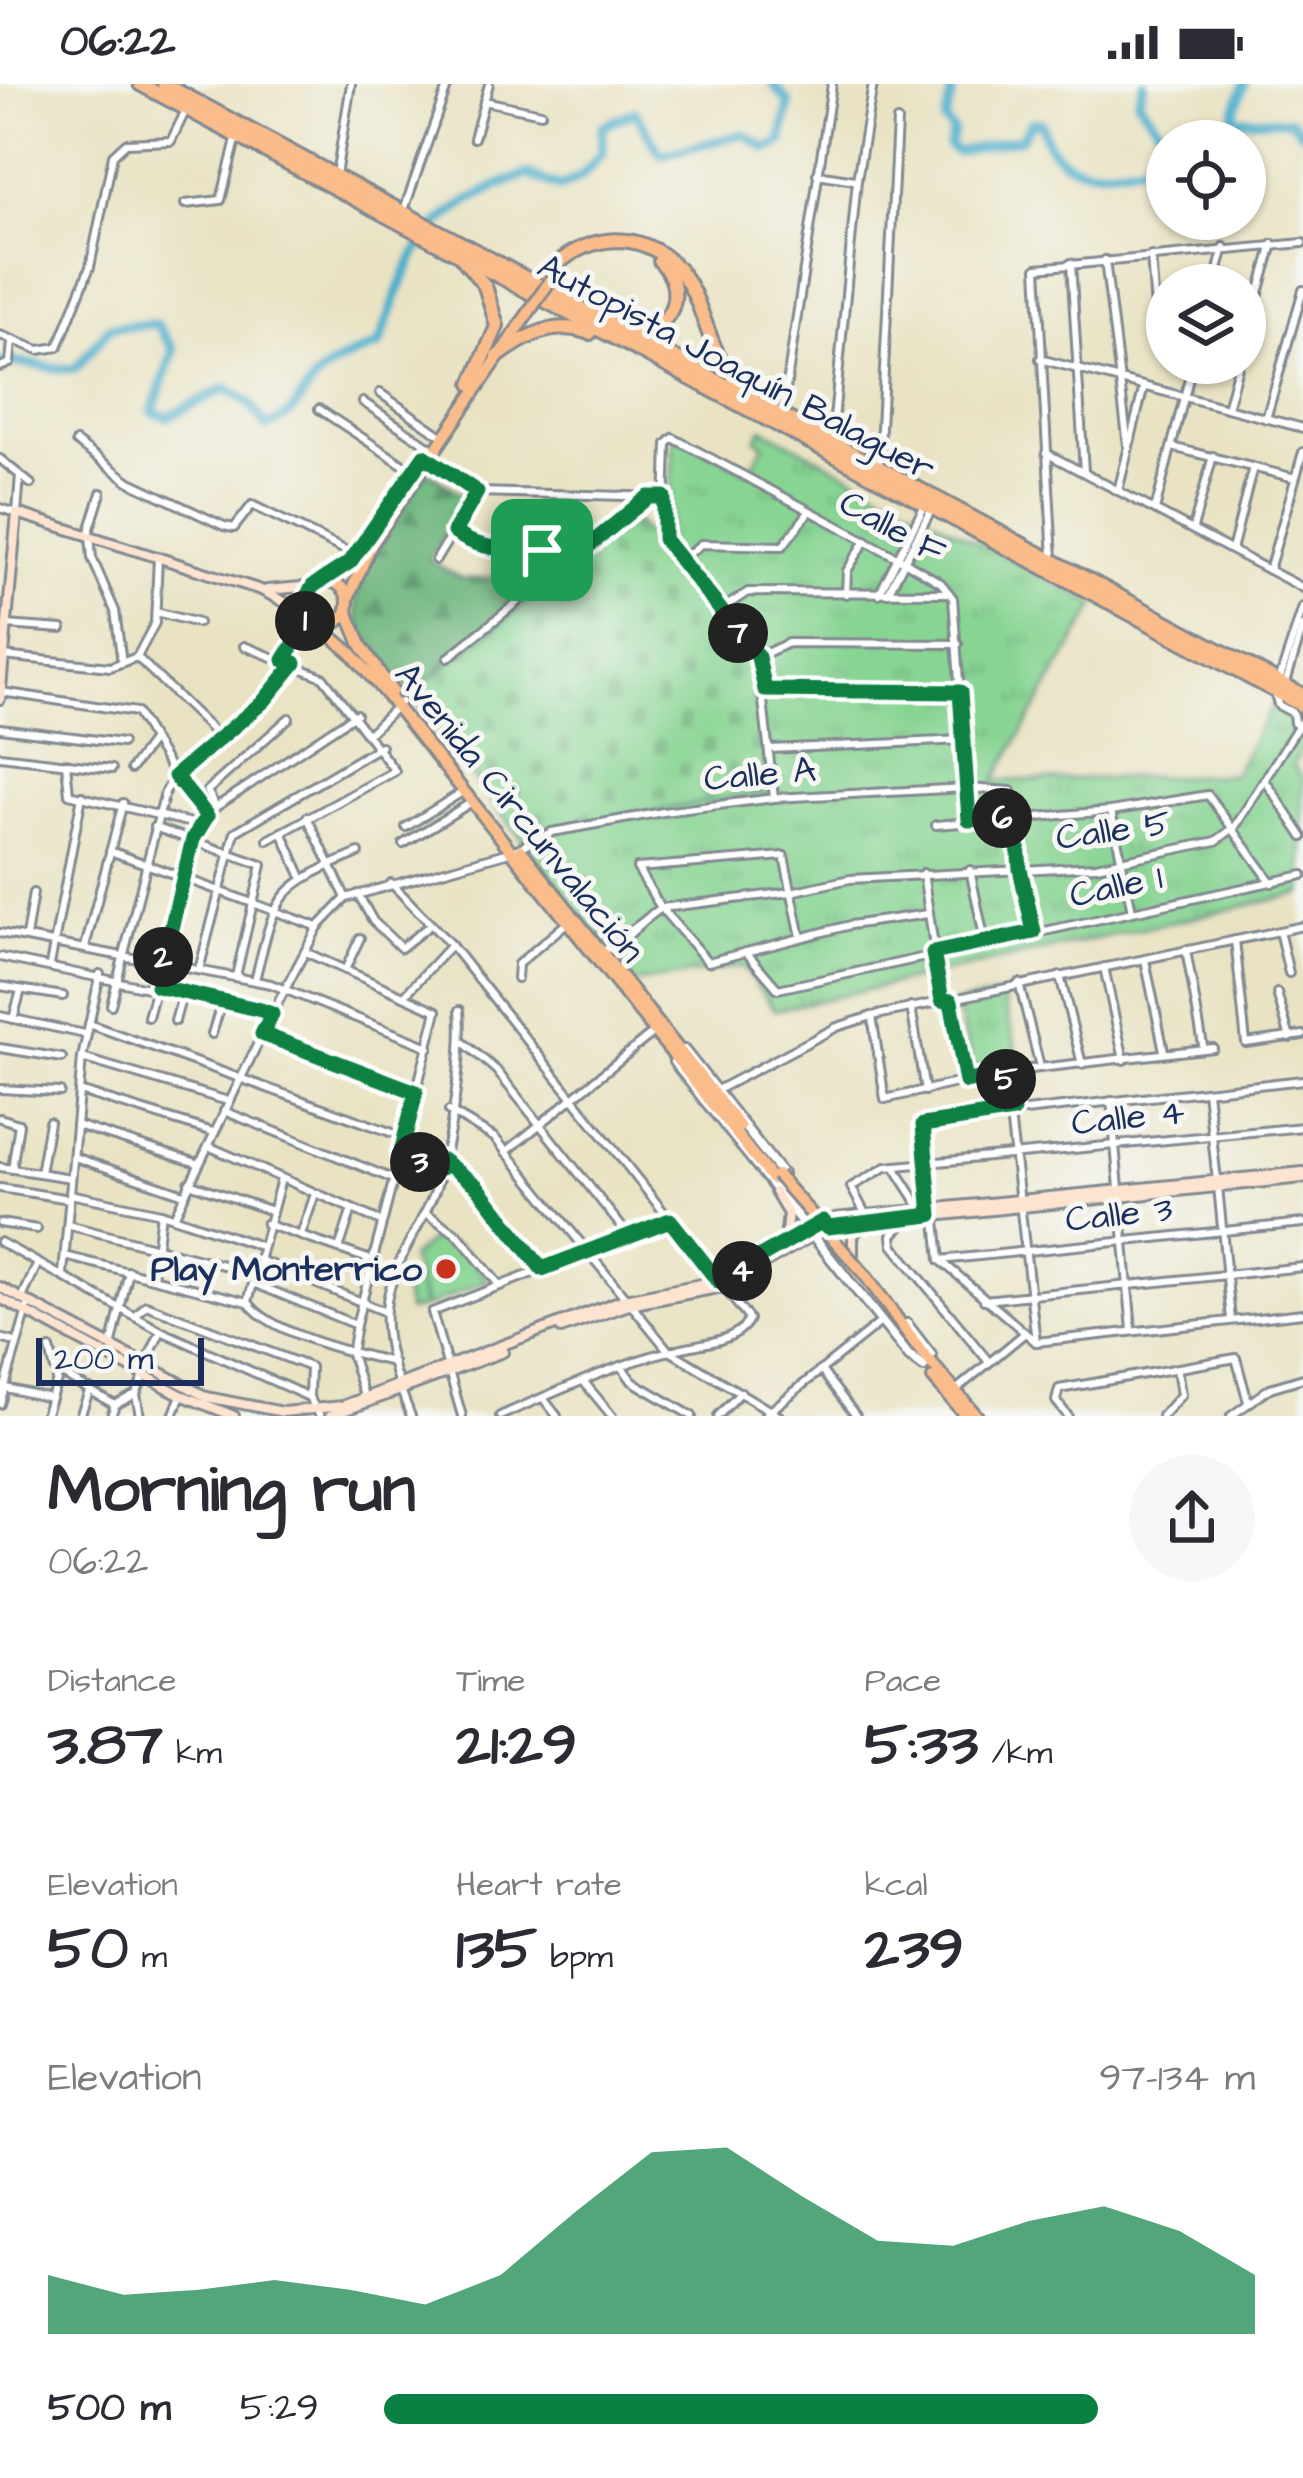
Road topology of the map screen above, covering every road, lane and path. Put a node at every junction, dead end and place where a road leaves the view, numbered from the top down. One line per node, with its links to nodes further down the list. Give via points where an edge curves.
1 (140, 84): 10 (highway, Autopista Joaquín Balaguer)
2 (164, 84): 8 (highway, Autopista Joaquín Balaguer)
3 (351, 84): 16 (street)
4 (448, 84): 19 (street)
5 (489, 84): 9 (street)
6 (832, 84): 15 (street)
7 (873, 84): 17 (street)
8 (182, 89): 16 (highway, Autopista Joaquín Balaguer)
9 (484, 101): 11 (street); 14 (street)
10 (187, 109): 13 (highway, Autopista Joaquín Balaguer); 36 (street, via 171,141 126,142 113,155 90,267 58,347)
11 (542, 113)
12 (897, 121): 67 (street)
13 (237, 136): 18 (street, via 221,200); 20 (highway, Autopista Joaquín Balaguer)
14 (474, 138)
15 (817, 174): 17 (street); 53 (street)
16 (336, 175): 19 (highway, Autopista Joaquín Balaguer)
17 (857, 180): 58 (street)
18 (185, 204)
19 (404, 210): 20 (highway, Autopista Joaquín Balaguer)
20 (417, 224): 21 (highway, Autopista Joaquín Balaguer)
21 (448, 243): 34 (highway, Autopista Joaquín Balaguer); 37 (highway, Autopista Joaquín Balaguer); 43 (highway, via 485,286 497,326)
22 (1303, 243): 23 (street)
23 (1273, 244): 24 (street); 30 (street)
24 (1224, 247): 25 (street); 29 (street)
25 (1151, 254): 26 (street); 28 (street)
26 (1105, 260): 27 (street); 42 (street)
27 (1071, 263): 39 (street, via 1037,268); 41 (street)
28 (1152, 264)
29 (1220, 264)
30 (1266, 268)
31 (549, 277): 33 (main road, bridge); 34 (highway, via 603,247 633,248 660,262 675,287 672,309 655,328); 50 (highway, via 580,246 604,240 658,252 680,270 722,361)
32 (1303, 290): 54 (street)
33 (529, 307): 38 (main road); 43 (main road)
34 (621, 332): 50 (highway, Autopista Joaquín Balaguer)
35 (0, 334): 36 (street)
36 (12, 342): 40 (street, via 10,363)
37 (634, 350): 38 (highway, via 562,328 534,333); 78 (highway, Autopista Joaquín Balaguer)
38 (498, 356): 63 (main road)
39 (1040, 359): 41 (street); 61 (street)
40 (0, 367)
41 (1082, 371): 42 (street); 69 (street)
42 (1121, 381): 46 (street); 59 (street)
43 (472, 384): 56 (main road)
44 (1187, 384): 48 (street)
45 (1233, 384): 51 (street)
46 (1144, 386): 48 (street); 59 (street)
47 (380, 393): 56 (street)
48 (1184, 396): 51 (street); 60 (street)
49 (363, 401): 63 (street)
50 (763, 408): 53 (highway, Autopista Joaquín Balaguer)
51 (1226, 408): 54 (street)
52 (319, 409): 68 (street)
53 (782, 418): 58 (highway, Autopista Joaquín Balaguer)
54 (1266, 418): 55 (street)
55 (1303, 428)
56 (439, 434): 63 (main road)
57 (76, 442): 88 (street, via 130,482 224,526 234,528 252,505)
58 (831, 444): 67 (highway, Autopista Joaquín Balaguer)
59 (1128, 446): 73 (street)
60 (1172, 447): 64 (street); 80 (street)
61 (1045, 452): 69 (street); 93 (street)
62 (1303, 452): 71 (street)
63 (428, 454): 68 (main road); 74 (street); 102 (main road, via 360,565)
64 (1213, 456): 66 (street); 83 (street)
65 (0, 459): 70 (street)
66 (1253, 467): 71 (street); 87 (street)
67 (879, 470): 93 (highway, Autopista Joaquín Balaguer)
68 (413, 471): 88 (main road)
69 (1084, 472): 73 (street)
70 (20, 475): 72 (street); 81 (street)
71 (1294, 478): 95 (street)
72 (31, 484)
73 (1118, 491): 80 (street)
74 (477, 492): 76 (street); 84 (street)
75 (101, 493): 85 (street)
76 (648, 497): 77 (street); 94 (street)
77 (664, 497): 82 (street, Calle F, via 670,439); 92 (street, via 664,539)
78 (929, 506): 90 (street); 120 (highway, Autopista Joaquín Balaguer)
79 (0, 508): 81 (street)
80 (1155, 510): 83 (street)
81 (17, 513): 85 (main road); 108 (main road)
82 (808, 513): 86 (street, Calle F); 92 (street, via 783,546 701,544)
83 (1192, 529): 87 (street)
84 (454, 532): 91 (street); 94 (street, via 477,549 542,550)
85 (89, 535): 89 (main road); 118 (street, via 115,611)
86 (866, 540): 90 (street, Calle F); 101 (street, via 849,566)
87 (1232, 550): 95 (street)
88 (355, 554): 96 (main road)
89 (158, 557): 98 (main road); 105 (street)
90 (901, 559): 99 (street); 100 (street, Calle F)
91 (436, 560)
92 (681, 560): 104 (street)
93 (1052, 562): 120 (highway, Autopista Joaquín Balaguer)
94 (568, 563): 116 (street)
95 (1269, 570): 97 (street)
96 (319, 583): 98 (main road); 102 (main road, via 337,584); 106 (main road, via 306,595)
97 (1303, 588)
98 (261, 590): 106 (main road)
99 (884, 593): 100 (street); 101 (street)
100 (949, 593): 111 (street, Calle F)
101 (846, 594): 104 (street, via 748,592)
102 (348, 605): 106 (main road, via 336,623); 125 (main road, Avenida Circunvalación, via 361,646)
103 (1303, 607): 120 (street)
104 (720, 610): 115 (street)
105 (156, 612): 107 (street); 114 (street)
106 (310, 618): 117 (street); 125 (main road, Avenida Circunvalación)
107 (198, 623)
108 (6, 625): 110 (street); 113 (main road)
109 (1303, 626): 120 (street)
110 (62, 629)
111 (958, 644): 115 (street, via 788,643); 122 (street, Calle F)
112 (244, 646): 117 (street)
113 (3, 656): 118 (street); 124 (main road)
114 (137, 657): 118 (street); 133 (street)
115 (758, 657): 121 (street)
116 (448, 658)
117 (284, 660): 119 (street)
118 (122, 663)
119 (295, 663): 127 (street, via 323,677); 133 (street)
120 (1279, 688): 123 (highway, Autopista Joaquín Balaguer); 126 (highway, Autopista Joaquín Balaguer)
121 (765, 690): 122 (street); 138 (street)
122 (960, 692): 134 (street, Calle F)
123 (1303, 695)
124 (0, 696): 135 (street, via 127,708)
125 (399, 704): 132 (street); 148 (main road, Avenida Circunvalación); 168 (main road, Avenida Circunvalación)
126 (1298, 708): 130 (street)
127 (356, 714): 132 (street); 151 (street)
128 (289, 718): 151 (street, via 207,791)
129 (1303, 718): 130 (street)
130 (1293, 727): 144 (street)
131 (0, 728): 136 (street)
132 (370, 732): 137 (street)
133 (220, 738): 143 (street)
134 (963, 740): 138 (street); 145 (street, Calle F)
135 (152, 741): 142 (street); 143 (street)
136 (122, 743)
137 (381, 746): 155 (street, via 395,772); 170 (street, via 235,832)
138 (770, 749): 149 (street)
139 (0, 756): 140 (street)
140 (66, 764): 141 (street); 147 (street, via 65,792)
141 (112, 769)
142 (131, 770)
143 (175, 776): 152 (street); 154 (street)
144 (1264, 779): 162 (street); 164 (street)
145 (966, 788): 146 (street, Calle A); 149 (street, Calle A); 157 (street, Calle F)
146 (1011, 791)
147 (82, 796): 150 (street); 204 (street)
148 (470, 796): 161 (street); 167 (street); 168 (main road, Avenida Circunvalación)
149 (774, 798): 168 (street, Calle A, via 552,832)
150 (123, 803): 152 (street); 169 (street)
151 (216, 807): 154 (street)
152 (158, 811): 158 (street); 160 (street)
153 (1112, 811): 156 (street); 162 (street, via 1208,795); 173 (street)
154 (207, 816): 158 (street)
155 (307, 817): 163 (street); 174 (street)
156 (1016, 817): 157 (street); 175 (street)
157 (969, 820): 159 (street)
158 (200, 825): 165 (street)
159 (936, 825)
160 (154, 827): 165 (street); 172 (street)
161 (406, 827)
162 (1235, 827): 173 (street, Calle 5, via 1216,841); 181 (street)
163 (282, 832): 166 (street); 179 (street)
164 (1303, 837)
165 (193, 839): 170 (street); 178 (street)
166 (268, 840)
167 (403, 844)
168 (516, 850): 182 (street, Calle A); 193 (main road, Avenida Circunvalación)
169 (110, 851): 172 (street); 207 (street)
170 (228, 851): 183 (street); 188 (street, via 262,867)
171 (359, 853): 174 (street)
172 (144, 862): 178 (street); 213 (street)
173 (1121, 863): 175 (street, Calle 5); 191 (street)
174 (329, 865): 179 (street); 187 (street)
175 (1020, 869): 176 (street, Calle 5); 198 (street)
176 (970, 870): 177 (street, Calle 5); 205 (street)
177 (923, 873): 184 (street, Calle 5); 192 (street)
178 (183, 875): 183 (street); 216 (street)
179 (301, 875): 189 (street)
180 (1303, 875): 181 (street, Calle 1)
181 (1272, 883): 191 (street, Calle 1)
182 (391, 884): 186 (street, Calle A); 194 (street)
183 (218, 888): 188 (street); 219 (street)
184 (791, 892): 190 (street, Calle 5); 190 (street, via 784,856 637,868); 201 (street)
185 (33, 893): 200 (street)
186 (358, 894): 187 (street, Calle A); 194 (street, via 401,948)
187 (346, 898): 196 (street)
188 (251, 900): 189 (street); 223 (street)
189 (274, 907): 196 (street); 227 (street)
190 (657, 910): 210 (street); 211 (street, via 704,961)
191 (1132, 911): 198 (street, Calle 1)
192 (928, 914): 201 (street); 212 (street)
193 (572, 919): 210 (main road, Avenida Circunvalación); 226 (street, via 518,964); 249 (main road, Avenida Circunvalación)
194 (430, 925): 206 (street)
195 (1303, 926): 197 (street)
196 (318, 927): 209 (street)
197 (1279, 931): 203 (street); 221 (street)
198 (1034, 932): 205 (street, Calle 1)
199 (0, 933): 200 (street)
200 (26, 937): 204 (street)
201 (801, 937): 211 (street)
202 (360, 938): 220 (street)
203 (1235, 940): 208 (street); 254 (street, via 1246,1043)
204 (56, 942): 207 (street); 217 (street)
205 (985, 942): 212 (street, Calle 1)
206 (451, 945): 235 (street); 278 (street)
207 (85, 947): 213 (street)
208 (1186, 950): 215 (street); 256 (street)
209 (305, 952): 220 (street); 232 (street)
210 (606, 952): 257 (main road, Avenida Circunvalación)
211 (746, 952): 212 (street, Calle 1, via 778,988)
212 (933, 953): 238 (street)
213 (123, 955): 216 (street); 225 (street)
214 (0, 957): 217 (street)
215 (1144, 959): 218 (street); 261 (street)
216 (162, 962): 219 (street); 230 (street)
217 (50, 965): 222 (street)
218 (1103, 967): 224 (street); 264 (street)
219 (199, 970): 223 (street)
220 (345, 970): 235 (street)
221 (1289, 973)
222 (100, 974): 225 (street); 248 (street)
223 (236, 976): 227 (street)
224 (1060, 976): 228 (street); 265 (street)
225 (118, 978): 230 (street); 239 (street)
226 (517, 978)
227 (254, 980): 232 (street)
228 (1019, 983): 238 (street); 266 (street, Calle 4)
229 (0, 986): 231 (street)
230 (157, 986): 233 (street); 245 (street)
231 (21, 990): 236 (street); 246 (street)
232 (284, 991): 242 (street); 259 (street)
233 (183, 992): 237 (street); 247 (street)
234 (1277, 993): 254 (street)
235 (404, 995): 259 (street, via 435,1009)
236 (63, 996)
237 (222, 1000): 242 (street); 251 (street)
238 (946, 1000): 240 (street); 270 (street)
239 (111, 1005)
240 (911, 1007): 244 (street); 273 (street)
241 (460, 1010): 255 (street)
242 (272, 1014): 252 (street)
243 (0, 1016): 246 (street)
244 (872, 1016): 272 (street); 273 (street, via 885,1099)
245 (148, 1017)
246 (13, 1019): 250 (street)
247 (175, 1021)
248 (89, 1024): 250 (street); 268 (street)
249 (655, 1032): 257 (main road, Avenida Circunvalación); 278 (street)
250 (86, 1034): 263 (street)
251 (212, 1034)
252 (262, 1034): 268 (street); 277 (street)
253 (1303, 1035): 254 (street)
254 (1291, 1038)
255 (463, 1042): 281 (street); 286 (street)
256 (1203, 1046): 260 (street); 261 (street)
257 (671, 1047): 272 (street, Avenida Circunvalación); 309 (main road, Avenida Circunvalación)
258 (0, 1048): 262 (street)
259 (430, 1048): 277 (street)
260 (1213, 1048)
261 (1164, 1051): 264 (street)
262 (62, 1058)
263 (82, 1058): 274 (street); 280 (street)
264 (1124, 1060): 265 (street)
265 (1082, 1064): 266 (street)
266 (1040, 1069): 267 (street)
267 (1005, 1072): 270 (street); 282 (street)
268 (242, 1075): 280 (street); 291 (street)
269 (1303, 1080): 275 (street)
270 (966, 1082): 273 (street)
271 (0, 1089): 276 (street)
272 (719, 1089): 330 (street, Avenida Circunvalación)
273 (925, 1090)
274 (79, 1091): 287 (street); 289 (street)
275 (1207, 1091): 279 (street); 290 (street)
276 (60, 1092)
277 (416, 1092): 291 (street)
278 (573, 1098): 286 (street); 325 (street)
279 (1111, 1101): 282 (street); 292 (street)
280 (228, 1102): 283 (street)
281 (449, 1111): 294 (street, via 481,1125); 299 (street)
282 (1013, 1111): 296 (street); 300 (street, via 926,1122)
283 (224, 1112): 289 (street); 308 (street)
284 (0, 1118): 303 (street, via 19,1124)
285 (49, 1122): 304 (street)
286 (540, 1124): 294 (street); 336 (street)
287 (76, 1125): 297 (street); 298 (street)
288 (1303, 1127): 290 (street, Calle 4)
289 (214, 1132): 293 (street)
290 (1212, 1136): 292 (street, Calle 4); 311 (street)
291 (404, 1138): 295 (street)
292 (1114, 1145): 296 (street, Calle 4); 315 (street)
293 (207, 1146): 298 (street); 307 (street)
294 (506, 1152): 344 (street)
295 (400, 1156): 299 (street); 308 (street)
296 (1017, 1156): 300 (street, Calle 4); 317 (street)
297 (74, 1157): 306 (street); 314 (street)
298 (197, 1163): 310 (street)
299 (441, 1164): 320 (street); 352 (street, via 477,1186)
300 (927, 1165): 301 (street, Calle 4); 322 (street)
301 (893, 1166): 322 (street); 324 (street, via 851,1187)
302 (0, 1167): 303 (street)
303 (12, 1168): 304 (street)
304 (40, 1173): 306 (street)
305 (1303, 1175): 311 (main road)
306 (71, 1178): 316 (street)
307 (281, 1179): 313 (street); 319 (street)
308 (394, 1179): 326 (street)
309 (775, 1182): 333 (street, Avenida Circunvalación); 339 (main road, via 790,1220); 358 (main road, Avenida Circunvalación, bridge)
310 (190, 1183): 314 (street); 319 (street)
311 (1217, 1184): 315 (main road); 334 (street)
312 (0, 1188): 316 (street)
313 (316, 1193): 318 (street); 335 (street)
314 (184, 1194): 323 (street)
315 (1118, 1194): 317 (main road); 337 (street)
316 (70, 1197): 321 (street); 331 (street)
317 (1024, 1203): 322 (main road); 343 (street)
318 (352, 1209): 326 (street); 342 (street)
319 (268, 1210): 328 (street)
320 (425, 1212): 361 (street, via 458,1235); 371 (street)
321 (160, 1213): 323 (street); 340 (street)
322 (924, 1213): 324 (main road); 349 (street); 388 (street, via 894,1232 893,1244)
323 (174, 1217): 341 (street)
324 (866, 1218): 330 (main road); 345 (main road, via 853,1236)
325 (670, 1220): 336 (street); 359 (street)
326 (380, 1221): 348 (street)
327 (0, 1223): 332 (street)
328 (265, 1223): 335 (street); 341 (street)
329 (1303, 1223): 334 (street, Calle 3)
330 (825, 1224): 333 (main road); 345 (street, Avenida Circunvalación)
331 (68, 1225): 340 (street); 346 (street)
332 (38, 1229)
333 (810, 1231): 339 (main road); 359 (main road); 375 (street, Avenida Circunvalación)
334 (1222, 1231): 337 (street, Calle 3); 354 (street)
335 (301, 1235): 342 (street)
336 (628, 1236): 344 (street)
337 (1123, 1241): 343 (street, Calle 3); 360 (street)
338 (0, 1242): 350 (street)
339 (783, 1244): 359 (main road)
340 (156, 1245): 356 (street); 357 (street)
341 (260, 1246): 347 (street)
342 (339, 1249): 348 (street)
343 (1028, 1251): 349 (street, Calle 3); 363 (street)
344 (586, 1252): 352 (street); 367 (street)
345 (853, 1254): 402 (street, Avenida Circunvalación)
346 (65, 1256): 353 (street); 355 (street)
347 (257, 1259): 357 (street); 369 (street)
348 (370, 1259): 369 (street)
349 (940, 1260): 365 (street)
350 (38, 1263): 355 (street); 368 (street)
351 (1303, 1267): 354 (street)
352 (542, 1269): 361 (street)
353 (129, 1270): 356 (street); 370 (street)
354 (1226, 1274): 360 (street); 374 (street)
355 (63, 1275): 370 (street)
356 (152, 1276): 366 (street)
357 (253, 1277): 366 (street); 376 (street)
358 (862, 1277): 390 (main road, Avenida Circunvalación); 402 (main road, Avenida Circunvalación)
359 (720, 1284): 367 (main road); 385 (street, via 747,1313 747,1325 712,1343)
360 (1128, 1284): 363 (street); 377 (street)
361 (500, 1286): 393 (street, via 429,1316)
362 (0, 1287): 368 (main road)
363 (1033, 1294): 365 (street); 382 (street)
364 (0, 1298): 368 (main road)
365 (984, 1300): 379 (street)
366 (248, 1302): 386 (street, via 264,1317)
367 (627, 1302): 385 (street); 393 (main road)
368 (26, 1304): 381 (street); 383 (main road); 392 (main road)
369 (360, 1304): 371 (street); 376 (street)
370 (124, 1309): 373 (street); 383 (street)
371 (385, 1312): 387 (street)
372 (1303, 1313): 374 (street)
373 (136, 1316): 378 (street); 405 (street, via 146,1305 180,1314 310,1367)
374 (1231, 1320): 377 (street)
375 (881, 1321): 390 (street, Avenida Circunvalación); 394 (street)
376 (356, 1325): 386 (street)
377 (1132, 1330): 382 (street)
378 (161, 1331): 392 (street); 405 (street)
379 (1025, 1333): 382 (street); 388 (street)
380 (0, 1337): 381 (street)
381 (15, 1342): 398 (street)
382 (1036, 1342)
383 (111, 1347): 392 (main road)
384 (50, 1349): 395 (street)
385 (668, 1350): 389 (street); 401 (street)
386 (351, 1354): 387 (street); 408 (street)
387 (393, 1362): 399 (street)
388 (989, 1362): 402 (street)
389 (622, 1366): 397 (street); 428 (street, via 632,1381)
390 (924, 1367): 432 (main road, Avenida Circunvalación)
391 (1177, 1368): 409 (street, via 1236,1358); 434 (street, via 1059,1390 1056,1401); 435 (street, via 1181,1395)
392 (146, 1369): 403 (street); 404 (main road); 414 (main road, via 226,1404)
393 (450, 1369): 399 (main road); 424 (street)
394 (821, 1370): 412 (street); 431 (street)
395 (59, 1373): 400 (street); 406 (street)
396 (1303, 1378): 409 (street)
397 (584, 1382): 407 (street); 427 (street)
398 (2, 1387): 406 (street); 410 (street)
399 (400, 1389): 408 (main road); 423 (street)
400 (90, 1390): 411 (street); 416 (street)
401 (741, 1391): 412 (street); 429 (street)
402 (954, 1391): 433 (main road, Avenida Circunvalación)
403 (136, 1394): 411 (street); 418 (street)
404 (181, 1395): 413 (main road); 419 (street)
405 (309, 1397): 414 (street)
406 (50, 1398): 415 (street)
407 (543, 1398): 425 (street); 426 (street)
408 (366, 1402): 414 (main road); 421 (main road); 422 (street)
409 (1248, 1402): 436 (street)
410 (0, 1404)
411 (115, 1405): 417 (street)
412 (776, 1412): 430 (street)
413 (211, 1413): 420 (main road)
414 (320, 1413)
415 (45, 1416)
416 (80, 1416)
417 (111, 1416)
418 (140, 1416)
419 (173, 1416)
420 (235, 1416)
421 (330, 1416)
422 (372, 1416)
423 (411, 1416)
424 (463, 1416)
425 (503, 1416)
426 (556, 1416)
427 (612, 1416)
428 (692, 1416)
429 (718, 1416)
430 (764, 1416)
431 (856, 1416)
432 (966, 1416)
433 (976, 1416)
434 (1068, 1416)
435 (1162, 1416)
436 (1231, 1416)

